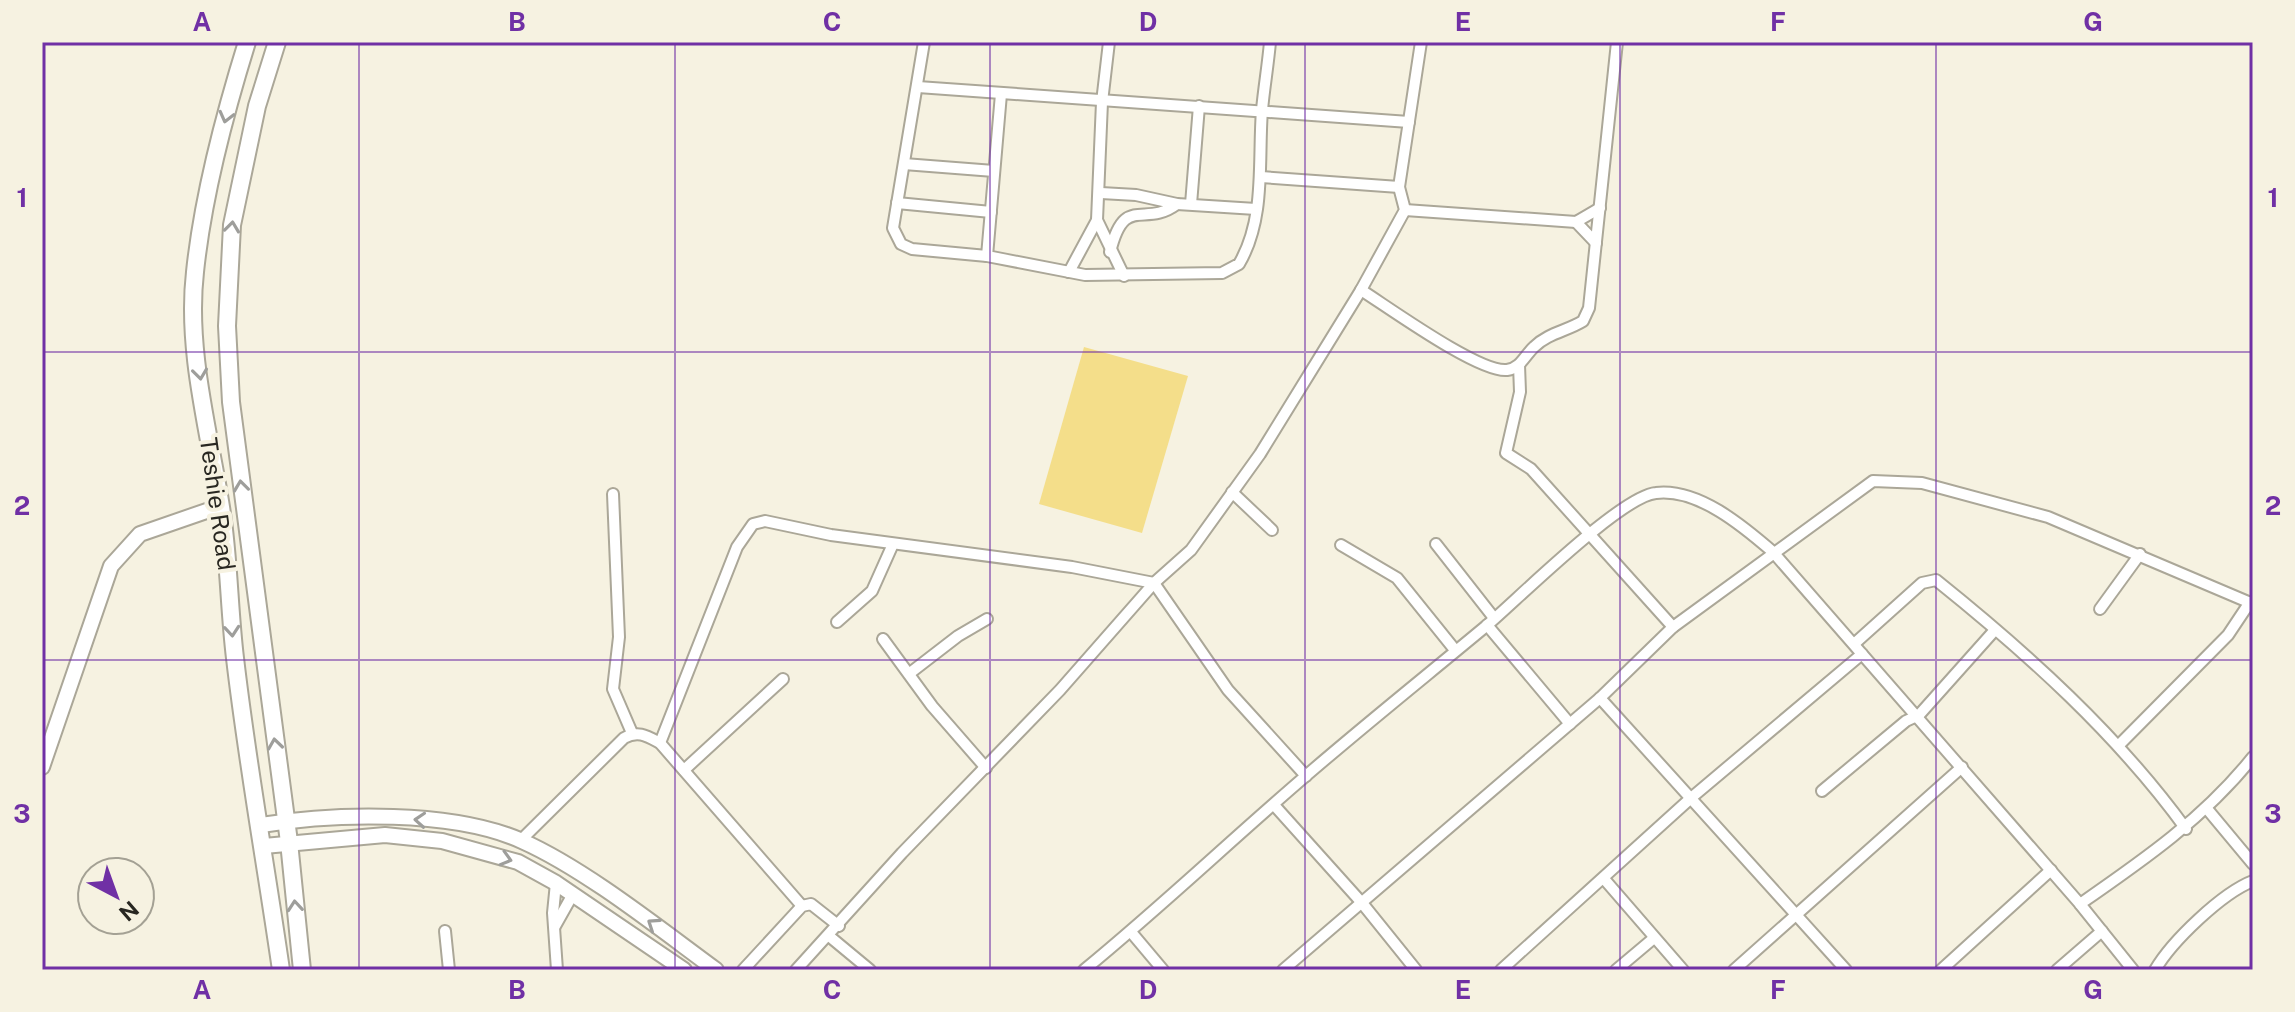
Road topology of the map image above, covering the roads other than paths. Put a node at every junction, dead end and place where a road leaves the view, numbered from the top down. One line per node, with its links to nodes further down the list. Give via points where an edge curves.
1 (247, 42): 37 (main road, Teshie Road, one-way to 37, via 227,111 194,273 196,343 210,462)
2 (277, 42): 75 (main road, Teshie Road, one-way to 2, via 231,402 227,326 232,225 257,106)
3 (924, 42): 8 (street)
4 (1109, 42): 10 (street)
5 (1270, 42): 12 (street)
6 (1421, 42): 13 (street)
7 (1617, 42): 22 (street)
8 (918, 87): 9 (street); 14 (street)
9 (1001, 94): 10 (street); 15 (street)
10 (1102, 102): 11 (street); 18 (street)
11 (1199, 106): 12 (street); 21 (street)
12 (1262, 112): 13 (street); 16 (street)
13 (1409, 122): 17 (street)
14 (904, 164): 15 (street); 19 (street)
15 (994, 171): 25 (street)
16 (1261, 177): 17 (street); 23 (street)
17 (1399, 187): 24 (street)
18 (1101, 193): 20 (street); 26 (street)
19 (897, 203): 25 (street); 30 (street, via 893,228 901,244)
20 (1177, 204): 21 (street); 29 (street, via 1164,214 1130,215 1120,224)
21 (1191, 204): 23 (street)
22 (1600, 208): 27 (street); 28 (street)
23 (1256, 209): 32 (street, via 1245,254 1234,270)
24 (1405, 210): 27 (street); 33 (street)
25 (991, 212): 30 (street)
26 (1097, 220): 29 (street); 31 (street)
27 (1576, 222): 28 (street)
28 (1596, 243): 34 (street, via 1583,321 1551,335)
29 (1110, 252): 32 (street)
30 (987, 256): 31 (street)
31 (1069, 272): 32 (street)
32 (1124, 276)
33 (1361, 290): 34 (street, via 1466,356 1494,369); 35 (street)
34 (1519, 365): 39 (street, via 1520,392 1506,453 1531,469)
35 (1232, 492): 38 (street); 45 (street, via 1191,550)
36 (613, 494): 62 (street, via 619,637 613,689)
37 (221, 506): 66 (main road, via 140,534 111,566); 76 (main road, Teshie Road, one-way to 76, via 235,658)
38 (1272, 530)
39 (1589, 536): 43 (street, via 1639,498 1656,493 1718,511); 49 (street); 51 (street)
40 (893, 544): 45 (street); 50 (street, via 872,591); 63 (street, via 765,521 753,524 737,547)
41 (1436, 544): 49 (street)
42 (1341, 545): 55 (street, via 1397,578)
43 (1773, 552): 44 (street, via 1865,485 1884,480 1922,483 1998,502); 51 (street); 54 (street)
44 (2140, 554): 46 (street); 47 (street)
45 (1154, 583): 68 (street); 70 (street, via 1228,690)
46 (2251, 603): 64 (street, via 2228,635)
47 (2100, 609)
48 (987, 619): 57 (street)
49 (1490, 621): 55 (street); 61 (street)
50 (837, 622)
51 (1673, 627): 59 (street)
52 (1994, 631): 54 (street, via 1930,579); 60 (street); 64 (street)
53 (883, 639): 57 (street)
54 (1854, 644): 56 (street)
55 (1455, 650): 70 (street)
56 (1862, 654): 60 (street); 72 (street)
57 (910, 673): 68 (street)
58 (783, 679): 69 (street)
59 (1600, 698): 61 (street); 72 (street)
60 (1919, 715): 67 (street); 71 (street)
61 (1570, 724): 87 (street)
62 (632, 733): 63 (street); 78 (street)
63 (660, 743): 69 (street)
64 (2119, 745): 77 (street)
65 (2253, 757): 74 (street)
66 (42, 767)
67 (1962, 767): 82 (street); 90 (street)
68 (986, 768): 91 (street)
69 (684, 770): 89 (street)
70 (1306, 776): 73 (street)
71 (1822, 791)
72 (1691, 798): 83 (street); 90 (street)
73 (1274, 805): 87 (street); 95 (street)
74 (2208, 810): 77 (street); 81 (street)
75 (286, 821): 76 (main road); 78 (main road, one-way to 75, via 424,819); 79 (main road, Teshie Road)
76 (261, 825): 80 (main road, Teshie Road)
77 (2186, 829): 88 (street)
78 (521, 840): 103 (main road, one-way to 78)
79 (289, 842): 80 (main road); 85 (main road, one-way to 85, via 385,835 442,841 518,862); 99 (main road, Teshie Road, one-way to 79)
80 (264, 846): 98 (main road, Teshie Road)
81 (2253, 864)
82 (2051, 870): 88 (street); 116 (street)
83 (1605, 880): 97 (street); 111 (street)
84 (2253, 881): 119 (street, via 2218,904)
85 (556, 883): 86 (main road); 92 (street)
86 (573, 894): 92 (street); 102 (main road)
87 (1362, 903): 109 (street); 110 (street)
88 (2080, 904): 94 (street)
89 (802, 906): 91 (street, via 811,904); 104 (street)
90 (1796, 917): 114 (street); 115 (street)
91 (839, 926): 96 (street)
92 (554, 927): 101 (street)
93 (445, 931): 100 (street)
94 (2102, 931): 117 (street); 118 (street)
95 (1131, 932): 107 (street); 108 (street)
96 (829, 936): 105 (street); 106 (street)
97 (1654, 938): 112 (street); 113 (street)
98 (281, 970)
99 (302, 970)
100 (449, 970)
101 (557, 970)
102 (684, 970)
103 (716, 970)
104 (743, 970)
105 (796, 970)
106 (870, 970)
107 (1084, 970)
108 (1163, 970)
109 (1283, 970)
110 (1416, 970)
111 (1501, 970)
112 (1616, 970)
113 (1683, 970)
114 (1734, 970)
115 (1846, 970)
116 (1941, 970)
117 (2057, 970)
118 (2133, 970)
119 (2155, 970)

